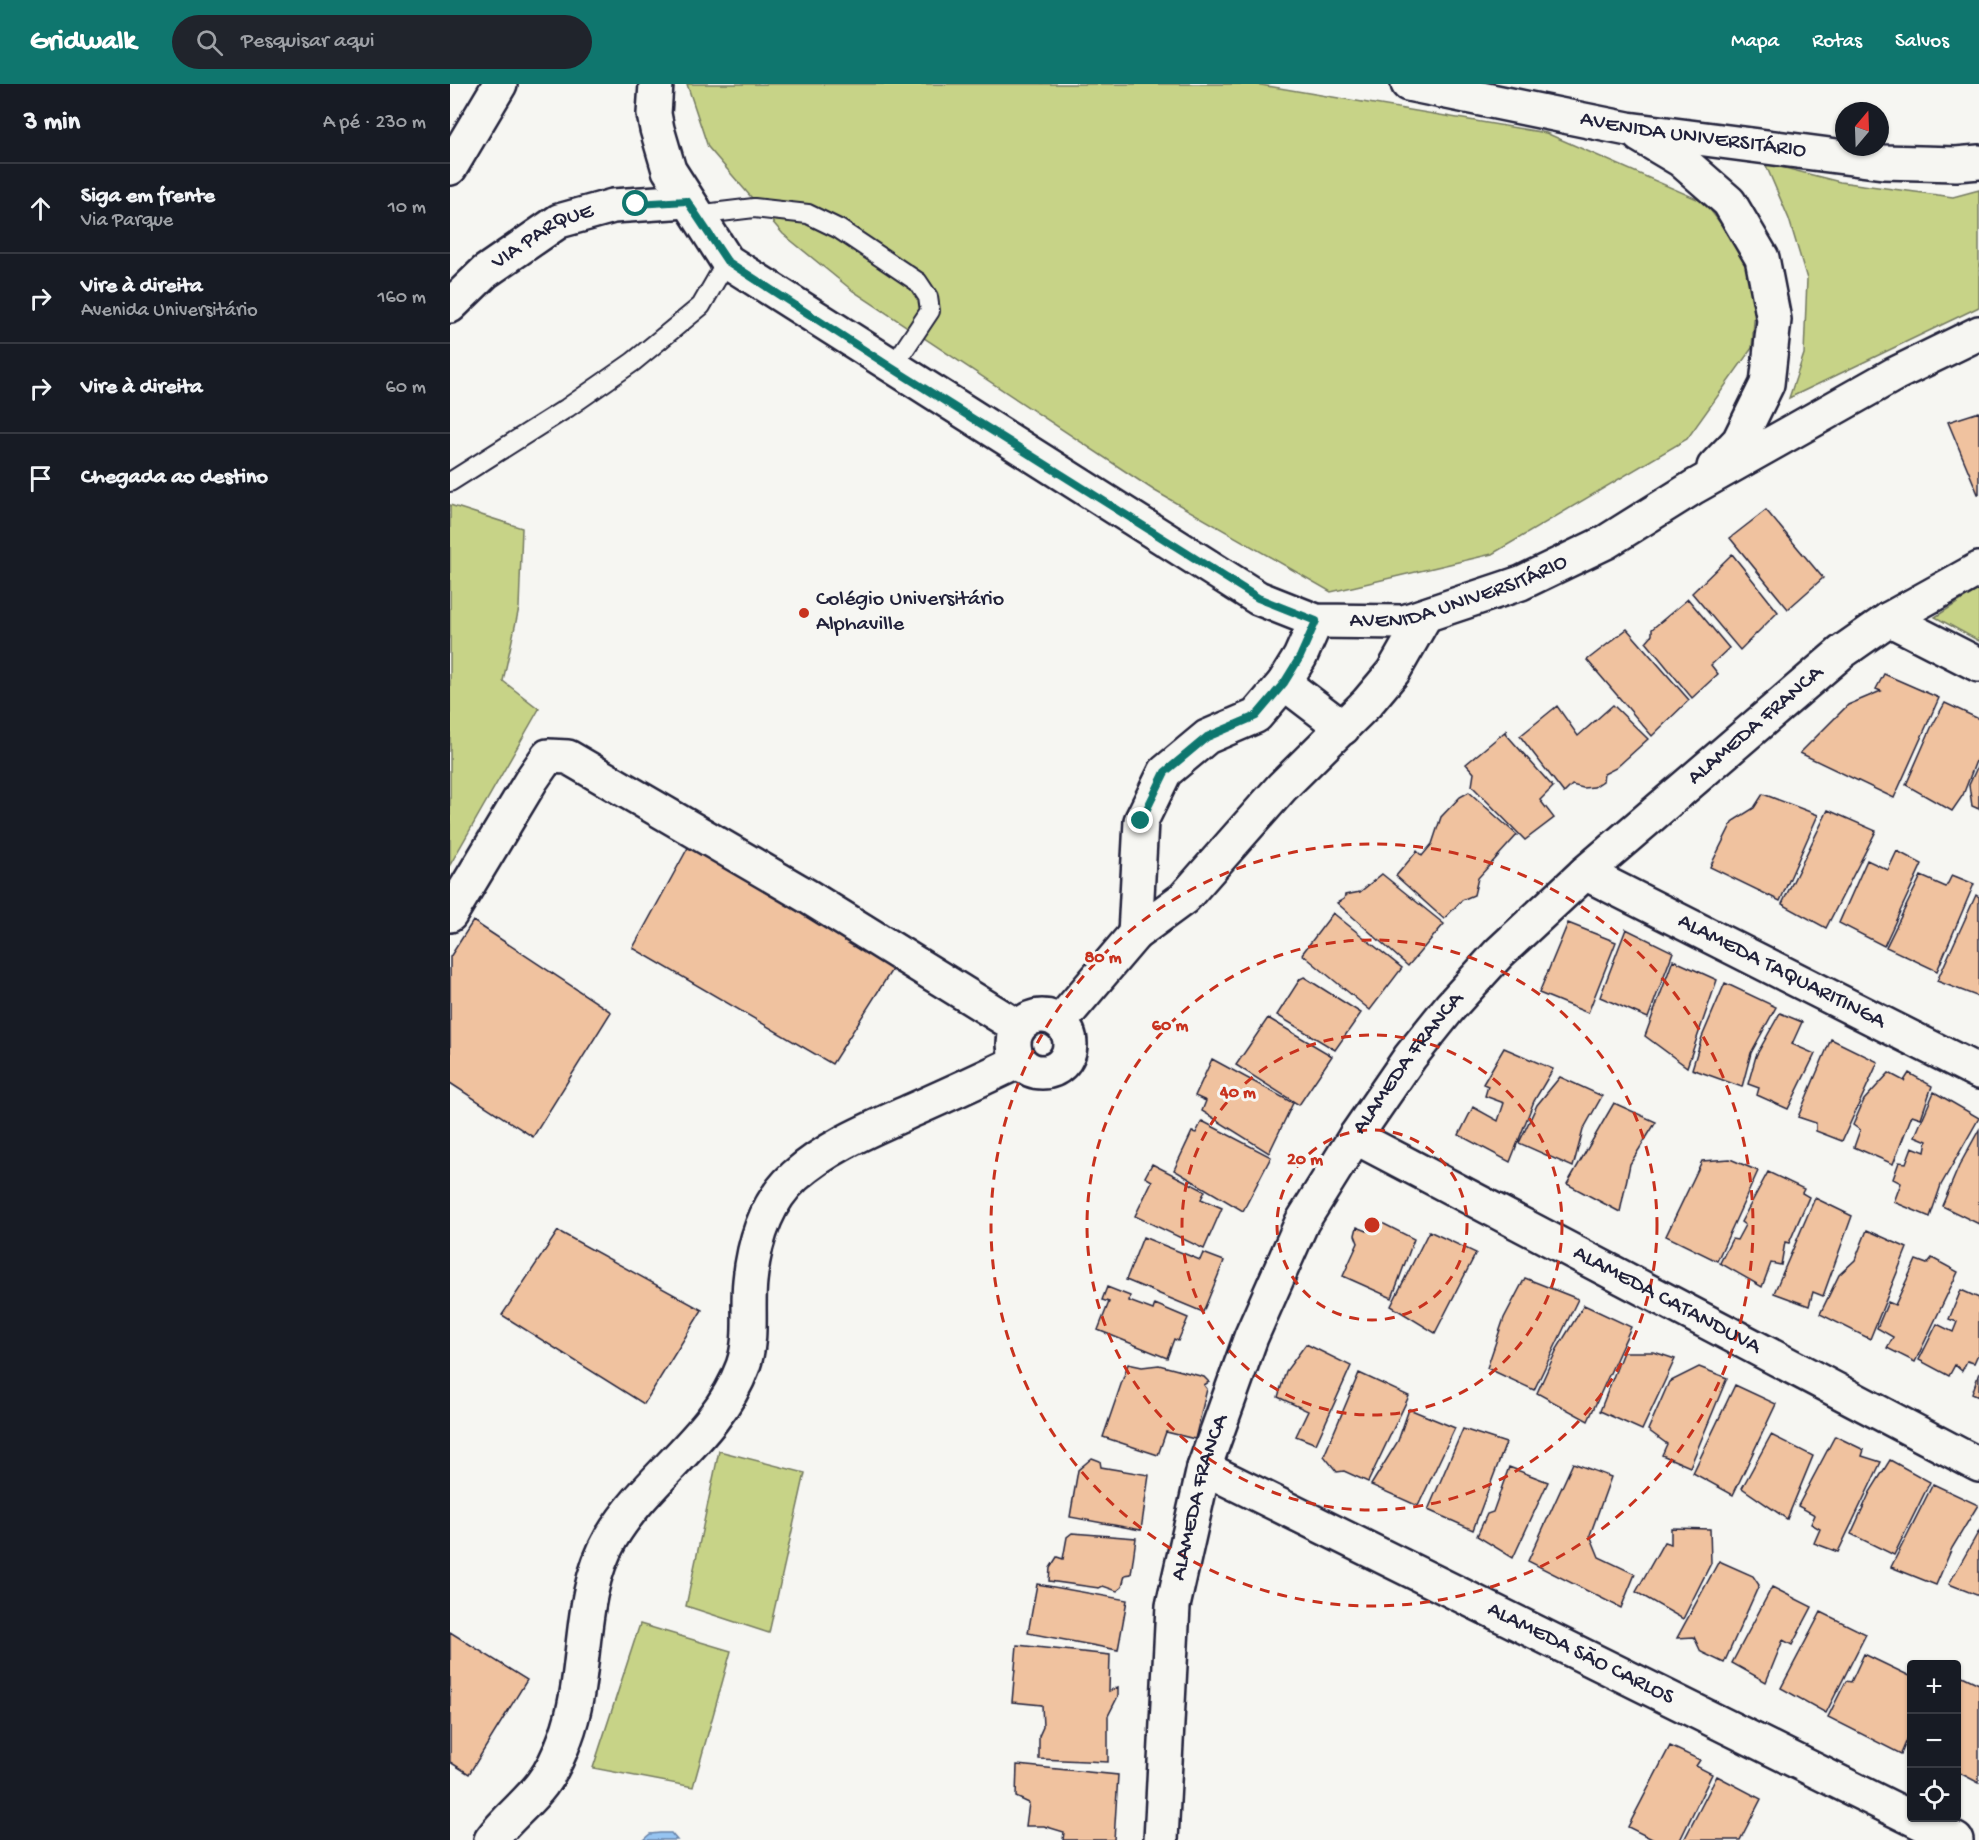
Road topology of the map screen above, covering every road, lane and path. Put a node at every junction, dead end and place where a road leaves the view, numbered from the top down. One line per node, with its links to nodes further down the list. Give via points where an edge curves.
1 (500, 84): 6 (street)
2 (656, 84): 7 (street, AVENIDA UNIVERSITÁRIO, via 654,114 662,147 669,170)
3 (1408, 84): 4 (street, AVENIDA UNIVERSITÁRIO)
4 (1628, 129): 5 (street, AVENIDA UNIVERSITÁRIO, via 1883,162); 13 (street, via 1681,160 1729,202 1762,258 1774,320 1767,384 1739,441)
5 (1979, 162)
6 (450, 168)
7 (692, 208): 8 (street, AVENIDA UNIVERSITÁRIO); 9 (street, VIA PARQUE, via 613,206 559,221 485,272); 11 (lane, via 754,208 808,214 838,229 918,282 928,297 930,311)
8 (727, 261): 11 (street, AVENIDA UNIVERSITÁRIO); 12 (lane, via 701,306 633,362)
9 (450, 306)
10 (1979, 333): 13 (street, AVENIDA UNIVERSITÁRIO, via 1895,374)
11 (892, 368): 17 (street, AVENIDA UNIVERSITÁRIO, via 1258,598)
12 (450, 482)
13 (1694, 487): 15 (street, AVENIDA UNIVERSITÁRIO, via 1606,542 1559,566)
14 (1979, 569): 16 (street, ALAMEDA FRANCA)
15 (1425, 616): 17 (street, AVENIDA UNIVERSITÁRIO, via 1404,622); 20 (street, via 1393,672)
16 (1889, 619): 18 (street); 21 (street, ALAMEDA FRANCA, via 1842,652)
17 (1316, 621): 19 (street)
18 (1979, 665)
19 (1284, 683): 20 (street); 23 (street, via 1256,716 1207,737 1165,772 1141,821)
20 (1343, 728): 23 (street, via 1282,787 1184,898)
21 (1585, 873): 27 (street, ALAMEDA TAQUARITINGA); 28 (street, ALAMEDA FRANCA, via 1499,953 1450,1007)
22 (450, 915): 25 (street, via 548,756 568,757 807,896)
23 (1135, 934): 24 (street)
24 (1060, 1022): 25 (street, via 1041,1015); 26 (street, via 1071,1037 1066,1062 1051,1072 1033,1072)
25 (1018, 1027): 26 (street, via 1013,1045)
26 (1019, 1061): 32 (street, via 837,1144 794,1177 770,1204 750,1282 751,1325 743,1366 720,1407 612,1537 591,1591 566,1738 542,1784)
27 (1979, 1072)
28 (1355, 1137): 29 (street, ALAMEDA CATANDUVA); 30 (street, ALAMEDA FRANCA, via 1302,1222 1251,1336)
29 (1979, 1465)
30 (1204, 1468): 31 (street, ALAMEDA FRANCA, via 1173,1606); 33 (street, ALAMEDA SÃO CARLOS)
31 (1165, 1838)
32 (491, 1840)
33 (1956, 1840)

